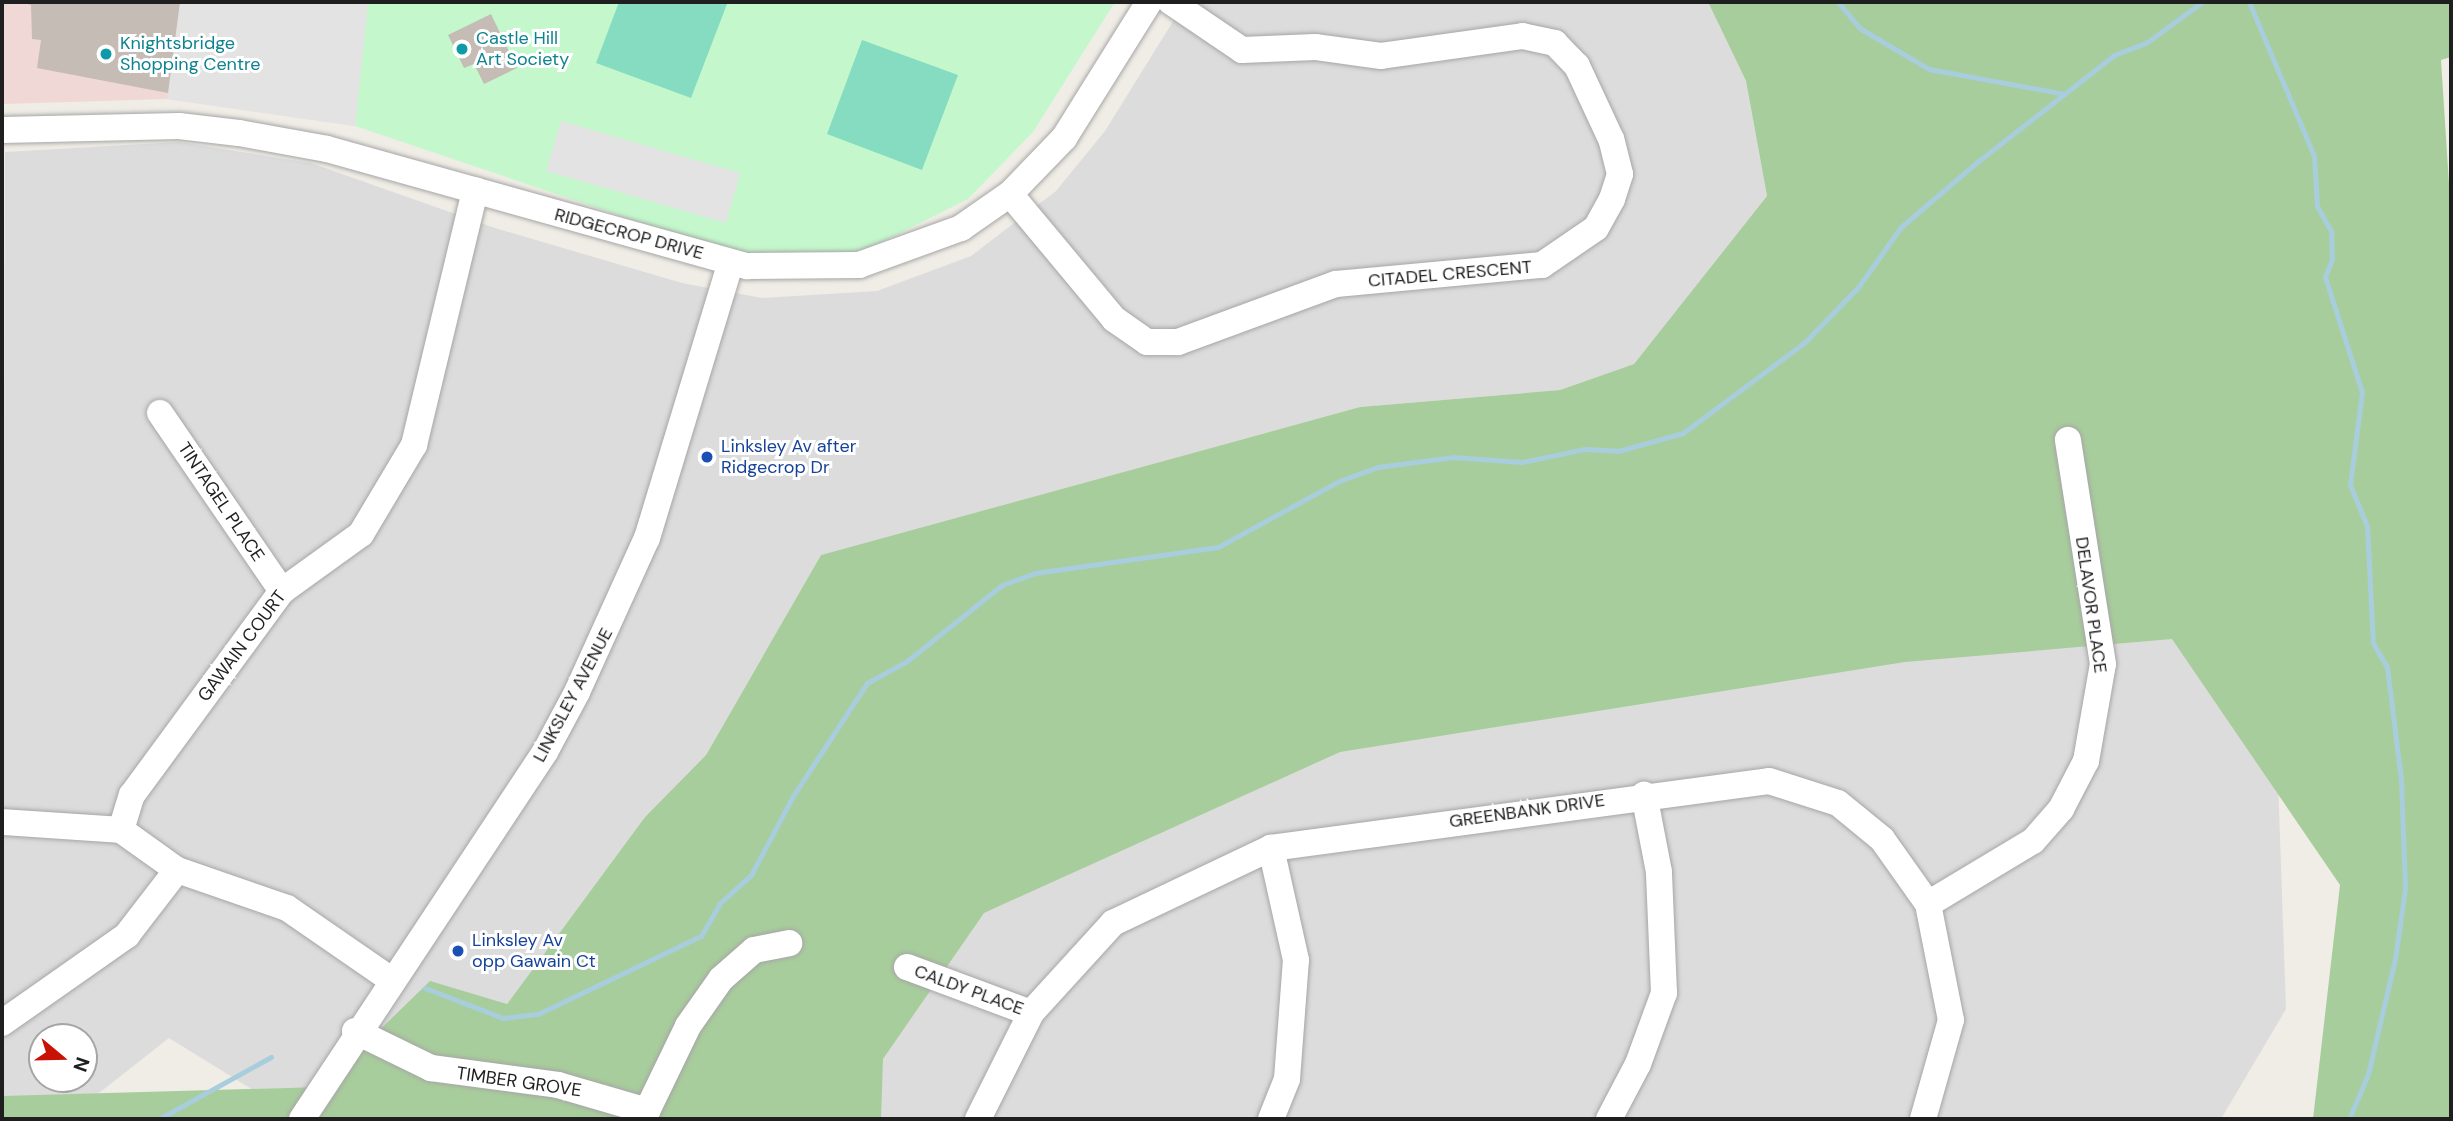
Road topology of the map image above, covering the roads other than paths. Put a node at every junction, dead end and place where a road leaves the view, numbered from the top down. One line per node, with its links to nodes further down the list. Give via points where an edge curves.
1 (1149, 2): 5 (street, RIDGECROP DRIVE, via 1065,138)
2 (1171, 2): 5 (street, CITADEL CRESCENT, via 1242,50 1315,47 1381,56 1523,36 1555,43 1577,66 1611,139 1620,174 1612,199 1596,228 1542,265 1336,284 1178,342 1147,342 1114,319)
3 (2, 130): 4 (street, RIDGECROP DRIVE, via 165,125 239,133)
4 (475, 190): 6 (street, RIDGECROP DRIVE); 9 (street, GAWAIN COURT, via 414,445 361,534)
5 (1010, 194): 6 (street, RIDGECROP DRIVE, via 961,228 859,265 770,269)
6 (731, 262): 18 (street, LINKSLEY AVENUE, via 647,538 603,638 545,752)
7 (160, 413): 9 (street, TINTAGEL PLACE)
8 (2068, 440): 15 (street, DELAVOR PLACE, via 2102,664 2090,747 2067,799 2033,841)
9 (282, 591): 12 (street, GAWAIN COURT, via 132,795)
10 (1644, 794): 13 (street, GREENBANK DRIVE); 15 (street, GREENBANK DRIVE, via 1769,781 1838,803 1882,839); 26 (street, via 1659,872 1664,993 1638,1064)
11 (2, 822): 12 (street)
12 (121, 830): 14 (street)
13 (1271, 848): 19 (street, GREENBANK DRIVE, via 1112,923); 25 (street, via 1296,960 1287,1079)
14 (177, 870): 18 (street, via 287,908); 20 (street, via 127,935)
15 (1928, 904): 27 (street, GREENBANK DRIVE, via 1951,1020)
16 (789, 943): 22 (street, via 754,950 721,979 688,1026)
17 (906, 967): 19 (street, CALDY PLACE)
18 (390, 979): 21 (street, LINKSLEY AVENUE)
19 (1031, 1013): 24 (street, GREENBANK DRIVE)
20 (2, 1023)
21 (355, 1031): 22 (street, TIMBER GROVE, via 431,1068 558,1085); 23 (street, LINKSLEY AVENUE)
22 (647, 1115)
23 (302, 1119)
24 (978, 1119)
25 (1270, 1119)
26 (1609, 1119)
27 (1923, 1119)

